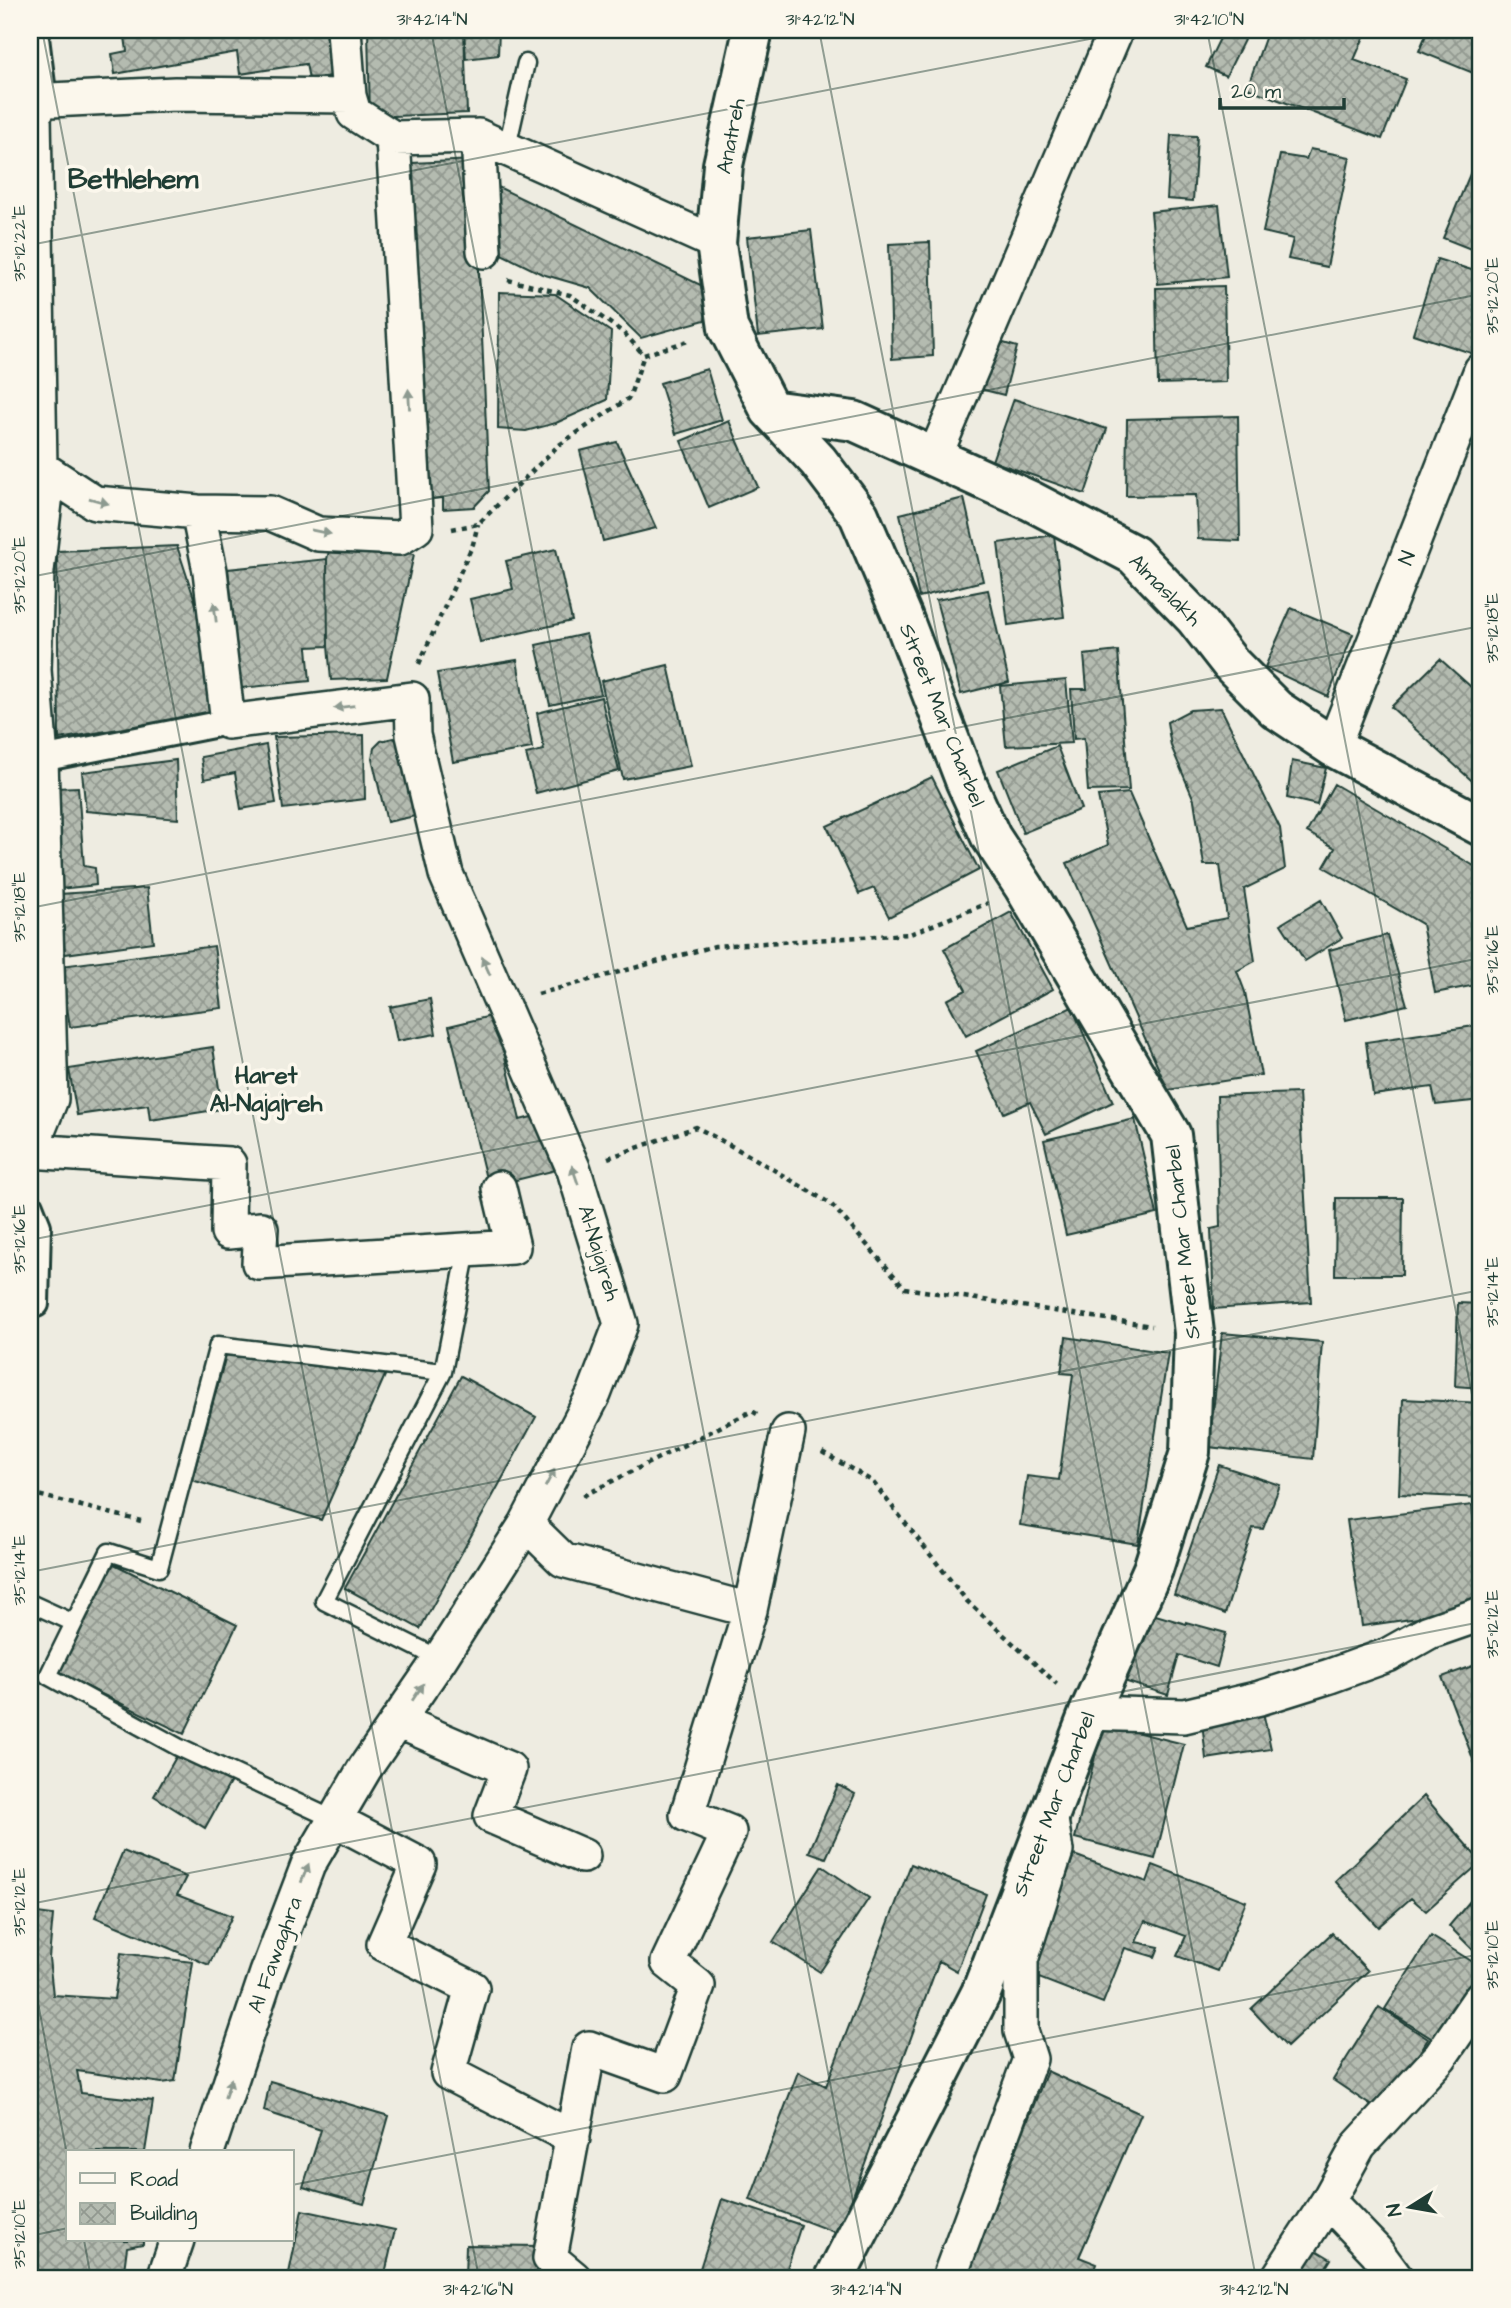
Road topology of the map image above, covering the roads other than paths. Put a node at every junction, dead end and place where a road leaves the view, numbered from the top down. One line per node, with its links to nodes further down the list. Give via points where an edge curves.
1 (35, 30): 7 (street)
2 (344, 30): 6 (street)
3 (753, 30): 10 (street, Anatreh, via 723,165)
4 (1116, 30): 15 (street)
5 (526, 63): 9 (lane)
6 (349, 96): 7 (street, via 175,93); 8 (street, via 354,113)
7 (37, 101): 16 (street)
8 (393, 138): 9 (street); 17 (street, one-way to 8, via 270,513 318,534 400,538 416,527)
9 (493, 142): 10 (street); 11 (street)
10 (716, 243): 12 (street, Anatreh)
11 (484, 251)
12 (728, 328): 14 (street, Street Mar Charbel)
13 (1481, 370): 19 (street, N)
14 (770, 410): 15 (street, Almaslakh, via 854,421); 35 (street, Street Mar Charbel, via 818,461 859,515 991,837 1171,1135 1194,1332 1190,1452 1153,1569)
15 (934, 458): 19 (street, Almaslakh, via 1031,501 1134,555 1276,709)
16 (35, 466): 17 (street, one-way to 17, via 95,503); 20 (street, via 47,485 37,571 34,670)
17 (198, 512): 18 (street, one-way to 17, via 210,570)
18 (228, 722): 20 (street); 29 (street, Al-Najajreh, one-way to 18, via 594,1394 621,1324 574,1170 446,874 413,735 412,699)
19 (1333, 747): 21 (street, Almaslakh)
20 (41, 759): 22 (street, via 51,1099)
21 (1481, 826)
22 (30, 1151): 25 (street, via 229,1164 228,1232 261,1229 260,1263)
23 (499, 1188): 25 (street, via 513,1247)
24 (30, 1206): 26 (street, via 38,1226)
25 (467, 1251): 27 (lane)
26 (36, 1304)
27 (443, 1372): 33 (lane, via 218,1345 159,1568 109,1552); 34 (lane, via 324,1601)
28 (788, 1432): 31 (street)
29 (526, 1524): 31 (street, via 563,1560); 34 (street, Al-Najajreh)
30 (30, 1603): 33 (lane)
31 (750, 1610): 42 (street, via 687,1815 729,1832 668,1962 698,1986 665,2075 589,2048)
32 (1481, 1614): 35 (street, via 1429,1632 1388,1655 1260,1698 1184,1716)
33 (74, 1623): 39 (lane, via 48,1675 178,1747)
34 (440, 1659): 36 (street, Al-Najajreh, one-way to 34)
35 (1089, 1713): 38 (street, Street Mar Charbel)
36 (398, 1721): 37 (street, Al-Najajreh); 40 (street, via 509,1769 491,1816)
37 (365, 1768): 39 (street, Al Fawaghra)
38 (1051, 1814): 48 (street, Street Mar Charbel, via 981,1993); 49 (street, via 1056,1851 1021,1960 1021,2031 1030,2059)
39 (335, 1820): 42 (street, via 419,1864 384,1944 472,1988 447,2073); 43 (street, Al Fawaghra, one-way to 39, via 303,1877)
40 (583, 1856)
41 (1481, 1997): 44 (street, via 1440,2057 1359,2145)
42 (573, 2138): 47 (street, via 550,2258)
43 (207, 2150)
44 (1328, 2201): 50 (street); 51 (street)
45 (176, 2242): 46 (street)
46 (164, 2278)
47 (574, 2278)
48 (835, 2278)
49 (949, 2278)
50 (1278, 2278)
51 (1396, 2278)

